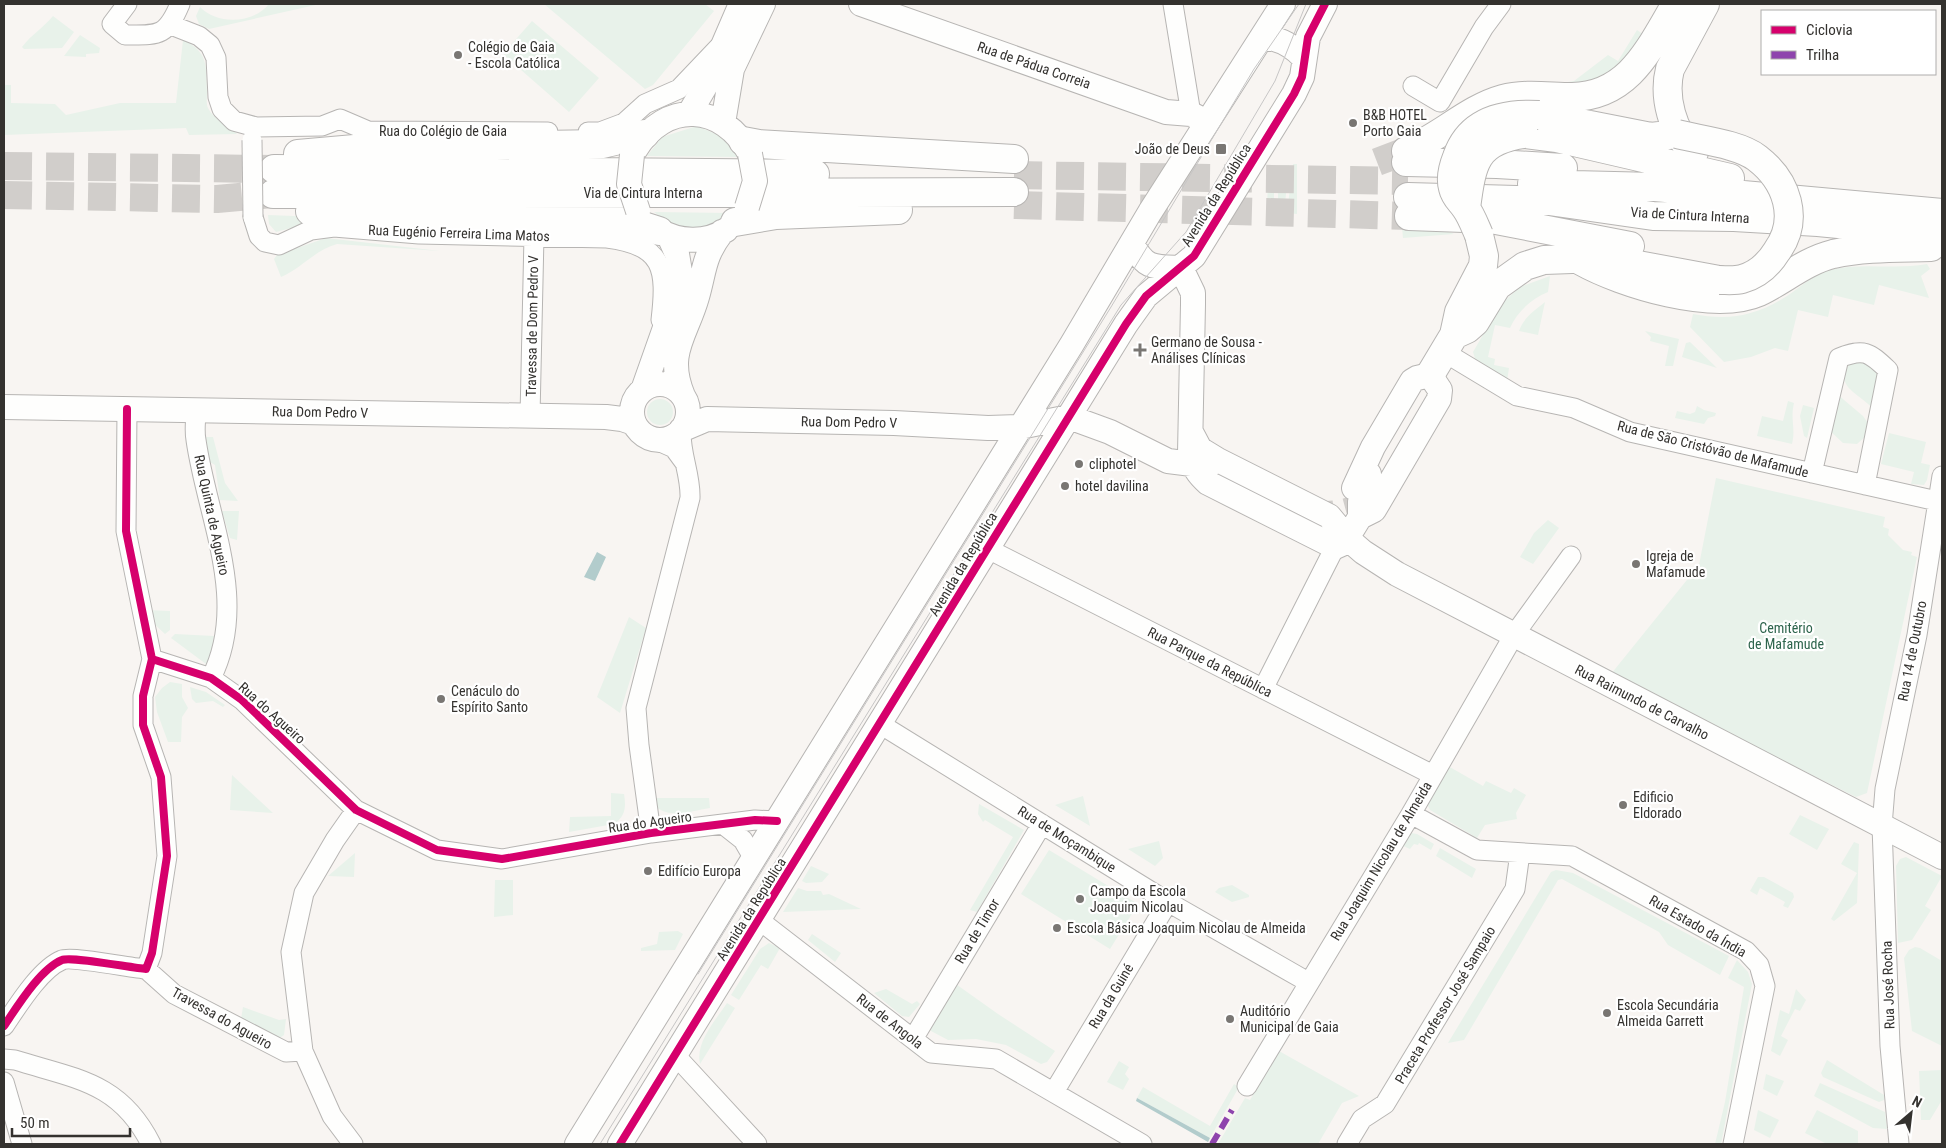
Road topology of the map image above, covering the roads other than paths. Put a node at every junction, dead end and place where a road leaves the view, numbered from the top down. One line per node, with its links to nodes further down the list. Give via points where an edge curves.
1 (127, 4): 13 (street, via 112,24 125,35 154,35)
2 (180, 4): 13 (street)
3 (741, 4): 15 (main road)
4 (763, 4): 21 (main road, via 732,69)
5 (861, 4): 20 (main road, Rua de Pádua Correia, via 1166,112)
6 (1173, 4): 20 (street)
7 (1283, 4): 14 (main road, Avenida da República)
8 (1325, 4): 16 (main road, Avenida da República, via 1308,37)
9 (1501, 4): 17 (street, via 1440,102)
10 (1676, 4): 19 (highway, via 1644,57 1621,82)
11 (1690, 4): 23 (highway, via 1662,48 1648,84 1656,110)
12 (1705, 4): 28 (highway, via 1670,69 1667,94 1670,109 1678,130 1690,148 1703,159 1717,167)
13 (171, 25): 22 (street, Rua do Colégio de Gaia, via 199,36 210,45 216,58 218,97 222,109)
14 (1262, 37): 16 (main road, via 1289,45); 20 (main road, Avenida da República)
15 (723, 44): 18 (main road, via 706,85); 22 (street, Rua do Colégio de Gaia, via 679,89 645,104 624,123 600,132 368,131 340,119 322,126)
16 (1304, 58): 41 (main road, Avenida da República, via 1302,77 1294,94 1194,256)
17 (1413, 86)
18 (689, 114): 21 (main road, via 707,116); 24 (main road, via 657,124)
19 (1536, 115): 23 (highway, via 1651,137); 26 (highway, via 1526,96 1503,99 1482,108 1418,146); 28 (highway, via 1557,138 1716,176); 34 (highway, bridge, via 1484,149 1472,174 1466,208)
20 (1199, 118): 38 (main road, Avenida da República)
21 (723, 123): 25 (main road)
22 (254, 133): 29 (street, Rua Eugénio Ferreira Lima Matos, bridge)
23 (1677, 134): 28 (highway, bridge, via 1730,147 1755,157 1770,170)
24 (638, 145): 29 (highway, via 366,148); 35 (main road, bridge, via 629,184 638,211)
25 (747, 147): 27 (highway, via 759,144); 33 (main road, bridge, via 754,181)
26 (1407, 181): 31 (highway, Via de Cintura Interna, via 1655,187); 32 (highway, Via de Cintura Interna); 34 (highway)
27 (1014, 183): 29 (highway, Via de Cintura Interna); 33 (highway)
28 (1772, 184): 30 (highway); 42 (highway, via 1772,223 1758,248)
29 (269, 189): 35 (highway, via 364,215 609,218); 37 (street, Rua Eugénio Ferreira Lima Matos, via 258,236 265,242 279,245 312,230 334,226 412,234)
30 (1942, 201)
31 (1942, 213)
32 (1653, 216): 34 (highway); 36 (highway, Via de Cintura Interna, via 1808,222)
33 (735, 221): 35 (main road, via 705,239 687,240); 47 (main road, via 706,256 697,296 676,352 676,379)
34 (1485, 227): 42 (highway); 44 (highway, via 1483,266 1459,312)
35 (664, 233): 43 (main road, via 677,254 680,272 678,291)
36 (1942, 234)
37 (534, 236): 43 (street, Rua Eugénio Ferreira Lima Matos, via 607,238 647,248 656,258 663,283); 51 (street, Travessa de Dom Pedro V)
38 (1132, 244): 41 (main road, via 1140,258 1154,267); 54 (main road, Avenida da República)
39 (1942, 247): 40 (highway, via 1833,254 1760,291 1724,300 1687,297 1606,274)
40 (1581, 260): 42 (highway, via 1608,259 1692,277); 44 (highway, via 1544,260 1512,274 1497,286 1471,326)
41 (1181, 268): 52 (main road, Avenida da República, via 1146,296); 56 (main road, via 1192,292 1193,304)
42 (1717, 271)
43 (658, 342): 46 (main road)
44 (1449, 344): 45 (highway); 60 (street, Rua de São Cristóvão de Mafamude, via 1517,396 1574,408 1630,432)
45 (1430, 376): 61 (main road, via 1412,381 1373,447); 61 (main road, via 1440,390 1439,399)
46 (643, 390): 47 (main road, via 659,384 676,390); 53 (main road, via 633,405)
47 (682, 396): 55 (main road, via 688,413)
48 (4, 407): 49 (main road, Rua Dom Pedro V)
49 (127, 409): 50 (main road, Rua Dom Pedro V); 71 (street, via 126,531)
50 (196, 410): 51 (main road, Rua Dom Pedro V); 72 (street, Rua Quinta de Agueiro, via 195,439 226,578 224,642)
51 (530, 416): 53 (main road, Rua Dom Pedro V, via 622,418)
52 (1069, 417): 54 (main road, Rua Dom Pedro V); 58 (main road, via 1110,432 1168,461); 68 (main road, Avenida da República)
53 (634, 423): 57 (main road, via 640,431)
54 (1020, 427): 55 (main road, Rua Dom Pedro V, via 954,428 894,423 707,419); 78 (main road, Avenida da República)
55 (681, 430): 57 (main road, via 674,436); 59 (street, via 681,446)
56 (1191, 432): 58 (main road); 66 (main road, Rua Raimundo de Carvalho, via 1200,449)
57 (656, 440): 59 (street, via 680,453)
58 (1192, 464): 65 (main road, via 1271,506); 67 (main road, Rua Raimundo de Carvalho, via 1208,483)
59 (687, 466): 82 (street, via 690,498 636,708)
60 (1812, 473): 63 (street, Rua de São Cristóvão de Mafamude); 63 (street, via 1839,358 1856,351 1872,355 1888,370)
61 (1377, 474): 66 (main road); 67 (main road, via 1374,510 1360,516)
62 (1942, 476): 64 (street, Rua 14 de Outubro)
63 (1865, 485): 64 (street, Rua de São Cristóvão de Mafamude)
64 (1937, 501): 81 (street, Rua 14 de Outubro, via 1917,635 1885,789)
65 (1297, 513)
66 (1333, 519): 67 (main road, Rua Raimundo de Carvalho)
67 (1341, 543): 70 (main road, Rua Raimundo de Carvalho); 73 (street)
68 (986, 548): 73 (street, Rua Parque da República); 74 (main road, Avenida da República)
69 (1571, 556): 70 (street, Rua Joaquim Nicolau de Almeida)
70 (1514, 635): 75 (street, Rua Joaquim Nicolau de Almeida); 81 (main road, Rua Raimundo de Carvalho)
71 (152, 660): 72 (street, Rua do Agueiro); 89 (street, via 143,696 142,725 160,778 166,856 152,953)
72 (211, 678): 76 (street, Rua do Agueiro, via 242,700)
73 (1263, 689): 75 (street, Rua Parque da República)
74 (880, 724): 79 (street, Rua de Moçambique); 88 (main road, Avenida da República)
75 (1433, 775): 77 (street, Rua Joaquim Nicolau de Almeida)
76 (356, 810): 82 (street, Rua do Agueiro, via 437,850 502,859); 93 (street, via 304,893 291,952)
77 (1411, 814): 83 (street, Rua Estado da Índia, via 1477,850); 90 (street, Rua Joaquim Nicolau de Almeida)
78 (777, 821): 80 (street, Rua do Agueiro, via 755,820); 85 (main road, Avenida da República)
79 (1042, 824): 86 (street, Rua de Moçambique); 92 (street, Rua de Timor)
80 (724, 825): 82 (street, Rua do Agueiro); 85 (street, via 743,840)
81 (1882, 826): 84 (main road, Rua Raimundo de Carvalho); 108 (street, Rua José Rocha, via 1890,1036)
82 (651, 834)
83 (1520, 853): 106 (street, Praceta Professor José Sampaio, via 1510,898 1385,1104 1362,1119); 107 (street, Rua Estado da Índia, via 1572,856 1746,951 1759,965 1765,986)
84 (1942, 857)
85 (754, 859): 87 (main road, Avenida da República)
86 (1168, 902): 90 (street, Rua de Moçambique); 98 (street, Rua da Guiné)
87 (722, 910): 88 (main road, via 744,913); 102 (main road, Avenida da República)
88 (759, 920): 92 (street, Rua de Angola); 94 (main road, Avenida da República)
89 (146, 969): 91 (street, via 63,959 51,966); 93 (street, Travessa do Agueiro, via 174,994 286,1052)
90 (1308, 982): 97 (street, Rua Joaquim Nicolau de Almeida)
91 (4, 1026)
92 (913, 1039): 98 (street, Rua de Angola, via 931,1053 996,1059)
93 (303, 1051): 101 (street, via 332,1116)
94 (675, 1055): 103 (main road, Avenida da República); 104 (street)
95 (9, 1059): 100 (street, via 99,1086 126,1106 143,1127)
96 (4, 1082): 99 (street)
97 (1247, 1086)
98 (1054, 1092): 105 (street, Rua de Angola)
99 (22, 1144)
100 (151, 1144)
101 (354, 1144)
102 (577, 1144)
103 (620, 1144)
104 (757, 1144)
105 (1142, 1144)
106 (1348, 1144)
107 (1733, 1144)
108 (1899, 1144)

